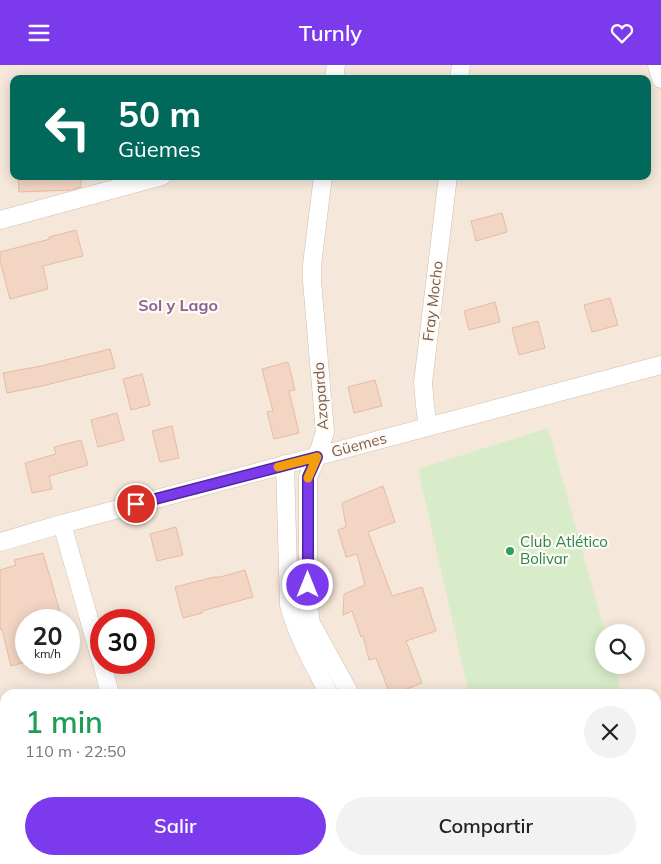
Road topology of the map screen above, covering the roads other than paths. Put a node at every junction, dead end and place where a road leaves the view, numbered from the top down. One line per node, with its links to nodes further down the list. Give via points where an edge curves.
1 (657, 65): 2 (street)
2 (661, 79)
3 (147, 180): 6 (street)
4 (323, 180): 9 (street, Azopardo, via 312,265 325,433)
5 (448, 180): 8 (street, Fray Mocho, via 424,383)
6 (0, 220)
7 (661, 365): 8 (street, Güemes)
8 (428, 426): 9 (street, Güemes)
9 (317, 457): 10 (street, Güemes); 17 (street, Azopardo, via 308,477 308,603 311,623)
10 (286, 465): 11 (street, Güemes); 16 (street, via 289,605 300,638)
11 (62, 524): 12 (street, Güemes); 13 (street)
12 (0, 542)
13 (90, 623)
14 (104, 674): 15 (street)
15 (109, 689)
16 (326, 689)
17 (347, 689)

